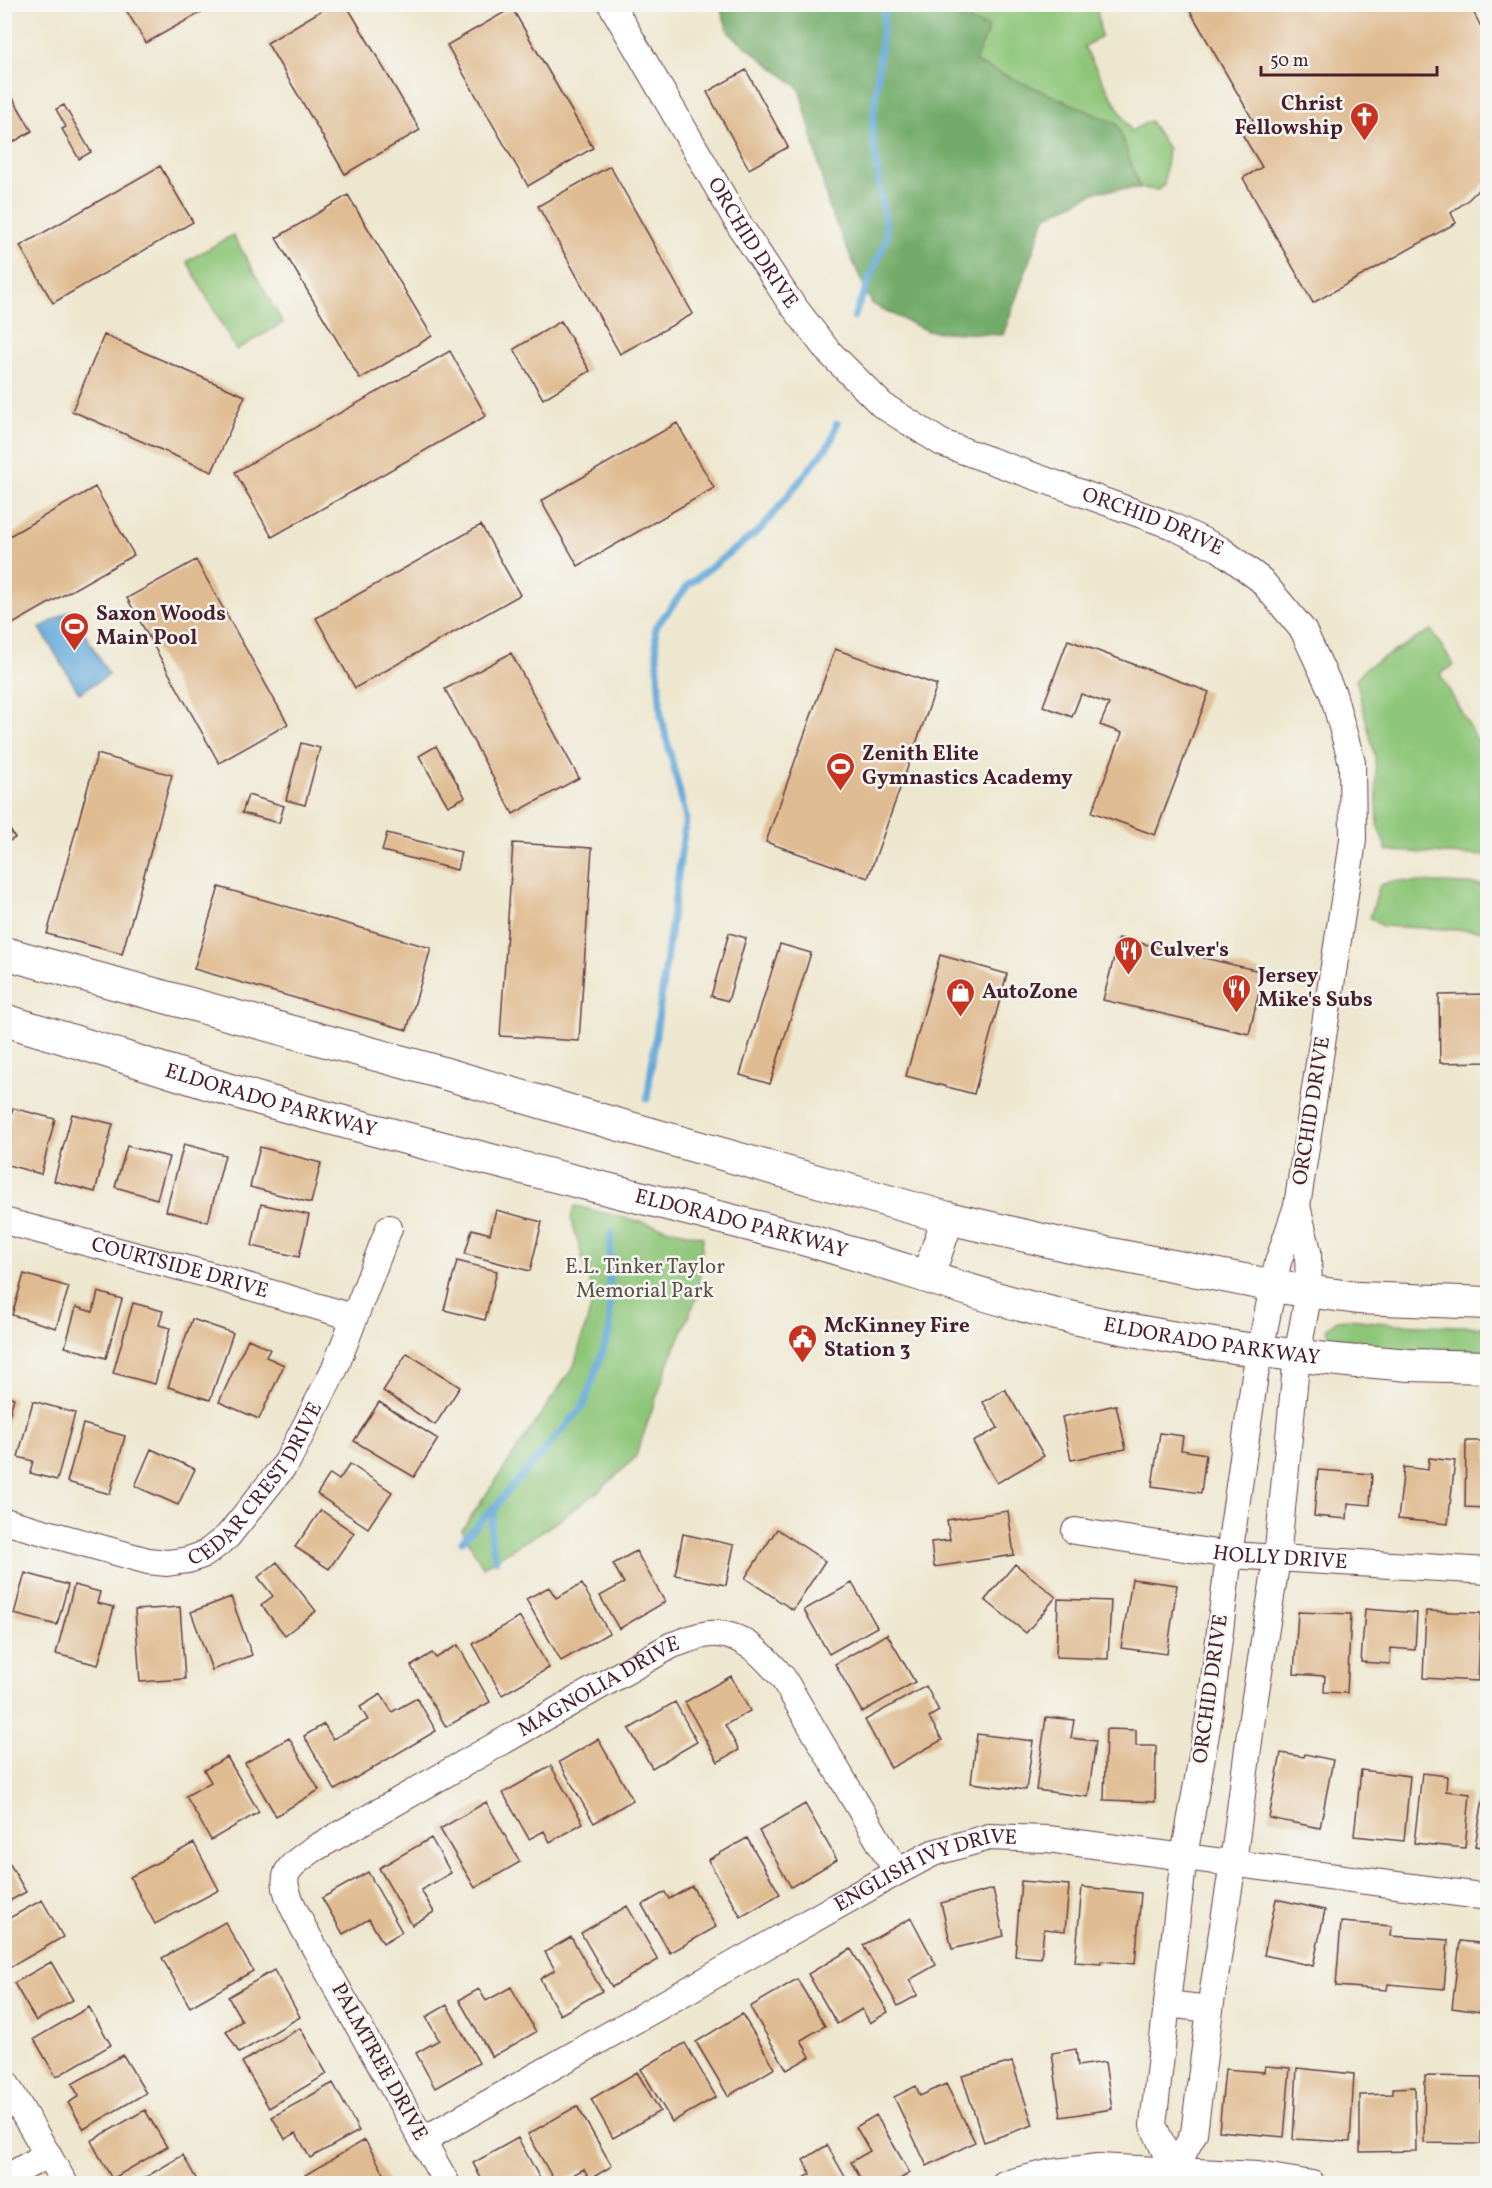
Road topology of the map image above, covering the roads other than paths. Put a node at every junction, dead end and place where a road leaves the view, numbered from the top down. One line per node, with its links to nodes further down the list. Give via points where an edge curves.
1 (611, 4): 4 (street, ORCHID DRIVE, via 740,226 788,299 826,350 882,405 942,443 1123,507 1220,549 1260,580 1303,630 1333,694 1352,763 1353,839)
2 (4, 953): 5 (main road, via 443,1073)
3 (4, 1020): 8 (main road, ELDORADO PARKWAY, via 259,1099 801,1239)
4 (1297, 1206): 9 (street, ORCHID DRIVE); 10 (street, ORCHID DRIVE, via 1308,1251)
5 (948, 1218): 8 (main road); 9 (main road)
6 (4, 1221): 12 (street, COURTSIDE DRIVE)
7 (389, 1228): 12 (street, CEDAR CREST DRIVE)
8 (928, 1276): 13 (main road, ELDORADO PARKWAY, via 1109,1326)
9 (1273, 1286): 10 (main road); 13 (street, ORCHID DRIVE)
10 (1309, 1291): 11 (main road, via 1358,1298); 14 (street, ORCHID DRIVE)
11 (1488, 1303)
12 (353, 1317): 16 (street, CEDAR CREST DRIVE, via 335,1368 287,1462 228,1536 205,1554 167,1563 148,1560)
13 (1260, 1352): 14 (main road, ELDORADO PARKWAY); 18 (street, ORCHID DRIVE)
14 (1297, 1356): 15 (main road, ELDORADO PARKWAY); 19 (street, ORCHID DRIVE)
15 (1488, 1367)
16 (4, 1521)
17 (1075, 1531): 18 (street, HOLLY DRIVE)
18 (1229, 1555): 19 (street, HOLLY DRIVE); 21 (street, ORCHID DRIVE)
19 (1277, 1559): 20 (street, HOLLY DRIVE); 22 (street, ORCHID DRIVE)
20 (1488, 1571)
21 (1211, 1706): 22 (street); 23 (street, ORCHID DRIVE)
22 (1253, 1710): 24 (street, ORCHID DRIVE)
23 (1184, 1856): 24 (street, ENGLISH IVY DRIVE); 25 (street, ENGLISH IVY DRIVE, via 1048,1839 989,1837 933,1853); 28 (street, ORCHID DRIVE)
24 (1233, 1863): 26 (street, ENGLISH IVY DRIVE); 29 (street, ORCHID DRIVE)
25 (897, 1872): 27 (street, MAGNOLIA DRIVE, via 783,1678 764,1655 739,1639 717,1633 672,1646 305,1856 287,1872 285,1883); 31 (street, ENGLISH IVY DRIVE)
26 (1488, 1897)
27 (311, 1941): 31 (street, PALMTREE DRIVE)
28 (1167, 2004): 29 (street); 33 (street, ORCHID DRIVE, via 1153,2125)
29 (1210, 2009): 33 (street, ORCHID DRIVE, via 1194,2133)
30 (4, 2080): 32 (street)
31 (423, 2140): 36 (street, PALMTREE DRIVE)
32 (48, 2154): 34 (street); 35 (street)
33 (1173, 2177): 37 (street, via 1098,2167); 38 (street, via 1258,2175)
34 (4, 2179)
35 (65, 2184)
36 (447, 2184)
37 (1004, 2184)
38 (1312, 2184)

